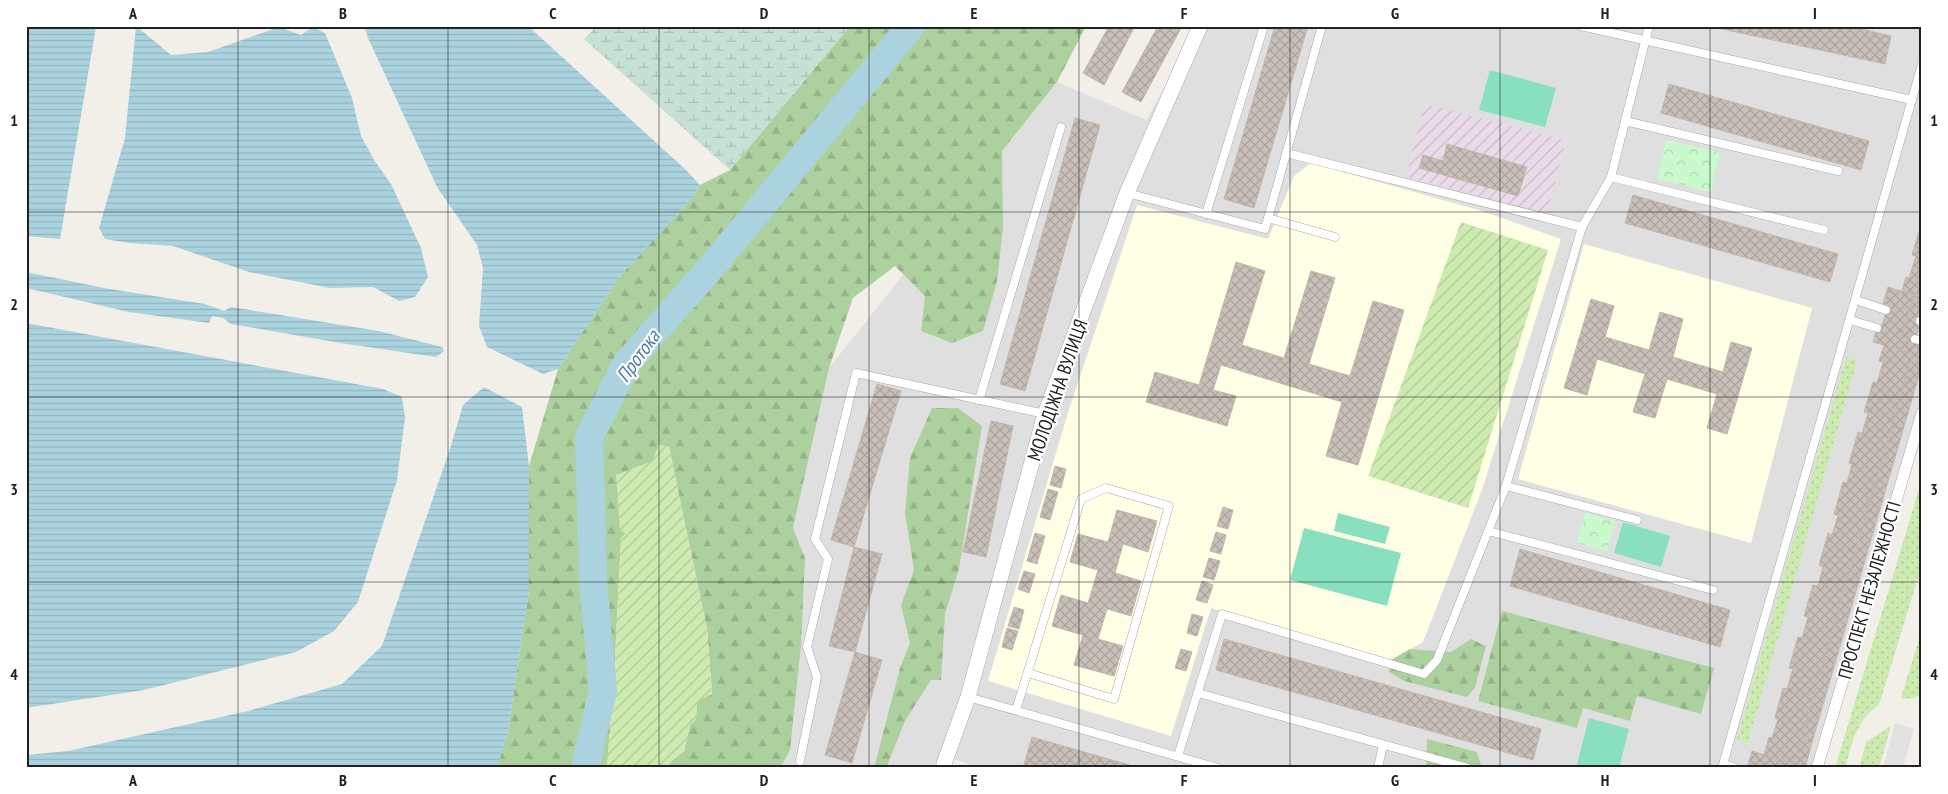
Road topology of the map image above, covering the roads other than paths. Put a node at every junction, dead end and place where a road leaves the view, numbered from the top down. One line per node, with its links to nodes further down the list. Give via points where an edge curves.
1 (1200, 26): 14 (street, МОЛОДІЖНА ВУЛИЦЯ)
2 (1264, 26): 15 (lane)
3 (1322, 26): 11 (lane)
4 (1581, 26): 6 (lane)
5 (1649, 26): 6 (lane)
6 (1645, 40): 8 (lane); 9 (lane)
7 (1922, 64): 8 (lane)
8 (1912, 100): 20 (lane)
9 (1625, 121): 12 (lane); 13 (lane)
10 (1061, 127): 24 (lane)
11 (1286, 152): 16 (lane); 17 (lane)
12 (1838, 171)
13 (1611, 177): 17 (lane); 18 (lane)
14 (1128, 193): 15 (lane); 26 (street, МОЛОДІЖНА ВУЛИЦЯ)
15 (1206, 214): 16 (lane, via 1264,229)
16 (1268, 218): 19 (lane)
17 (1582, 227): 27 (lane)
18 (1824, 230)
19 (1335, 237)
20 (1856, 300): 21 (lane); 22 (lane)
21 (1886, 310)
22 (1850, 320): 23 (lane); 39 (lane)
23 (1877, 328)
24 (979, 400): 26 (lane); 37 (lane, via 856,372 815,539 828,559 807,647 817,676)
25 (1922, 413): 44 (street, ПРОСПЕКТ НЕЗАЛЕЖНОСТІ)
26 (1045, 414): 33 (street, МОЛОДІЖНА ВУЛИЦЯ)
27 (1506, 486): 28 (lane); 29 (lane)
28 (1637, 520)
29 (1488, 531): 30 (lane); 32 (lane, via 1437,660 1424,674 1222,614)
30 (1713, 590)
31 (1028, 673): 31 (lane, via 1080,499 1106,488 1169,506 1114,699); 34 (lane)
32 (1198, 693): 35 (lane); 36 (lane)
33 (968, 697): 34 (lane); 38 (street, МОЛОДІЖНА ВУЛИЦЯ)
34 (1016, 710): 36 (lane)
35 (1384, 745): 41 (lane); 42 (lane)
36 (1178, 756): 40 (lane)
37 (800, 761)
38 (943, 766)
39 (1723, 766): 43 (lane)
40 (1218, 768)
41 (1378, 768)
42 (1468, 768)
43 (1736, 768)
44 (1817, 768)

